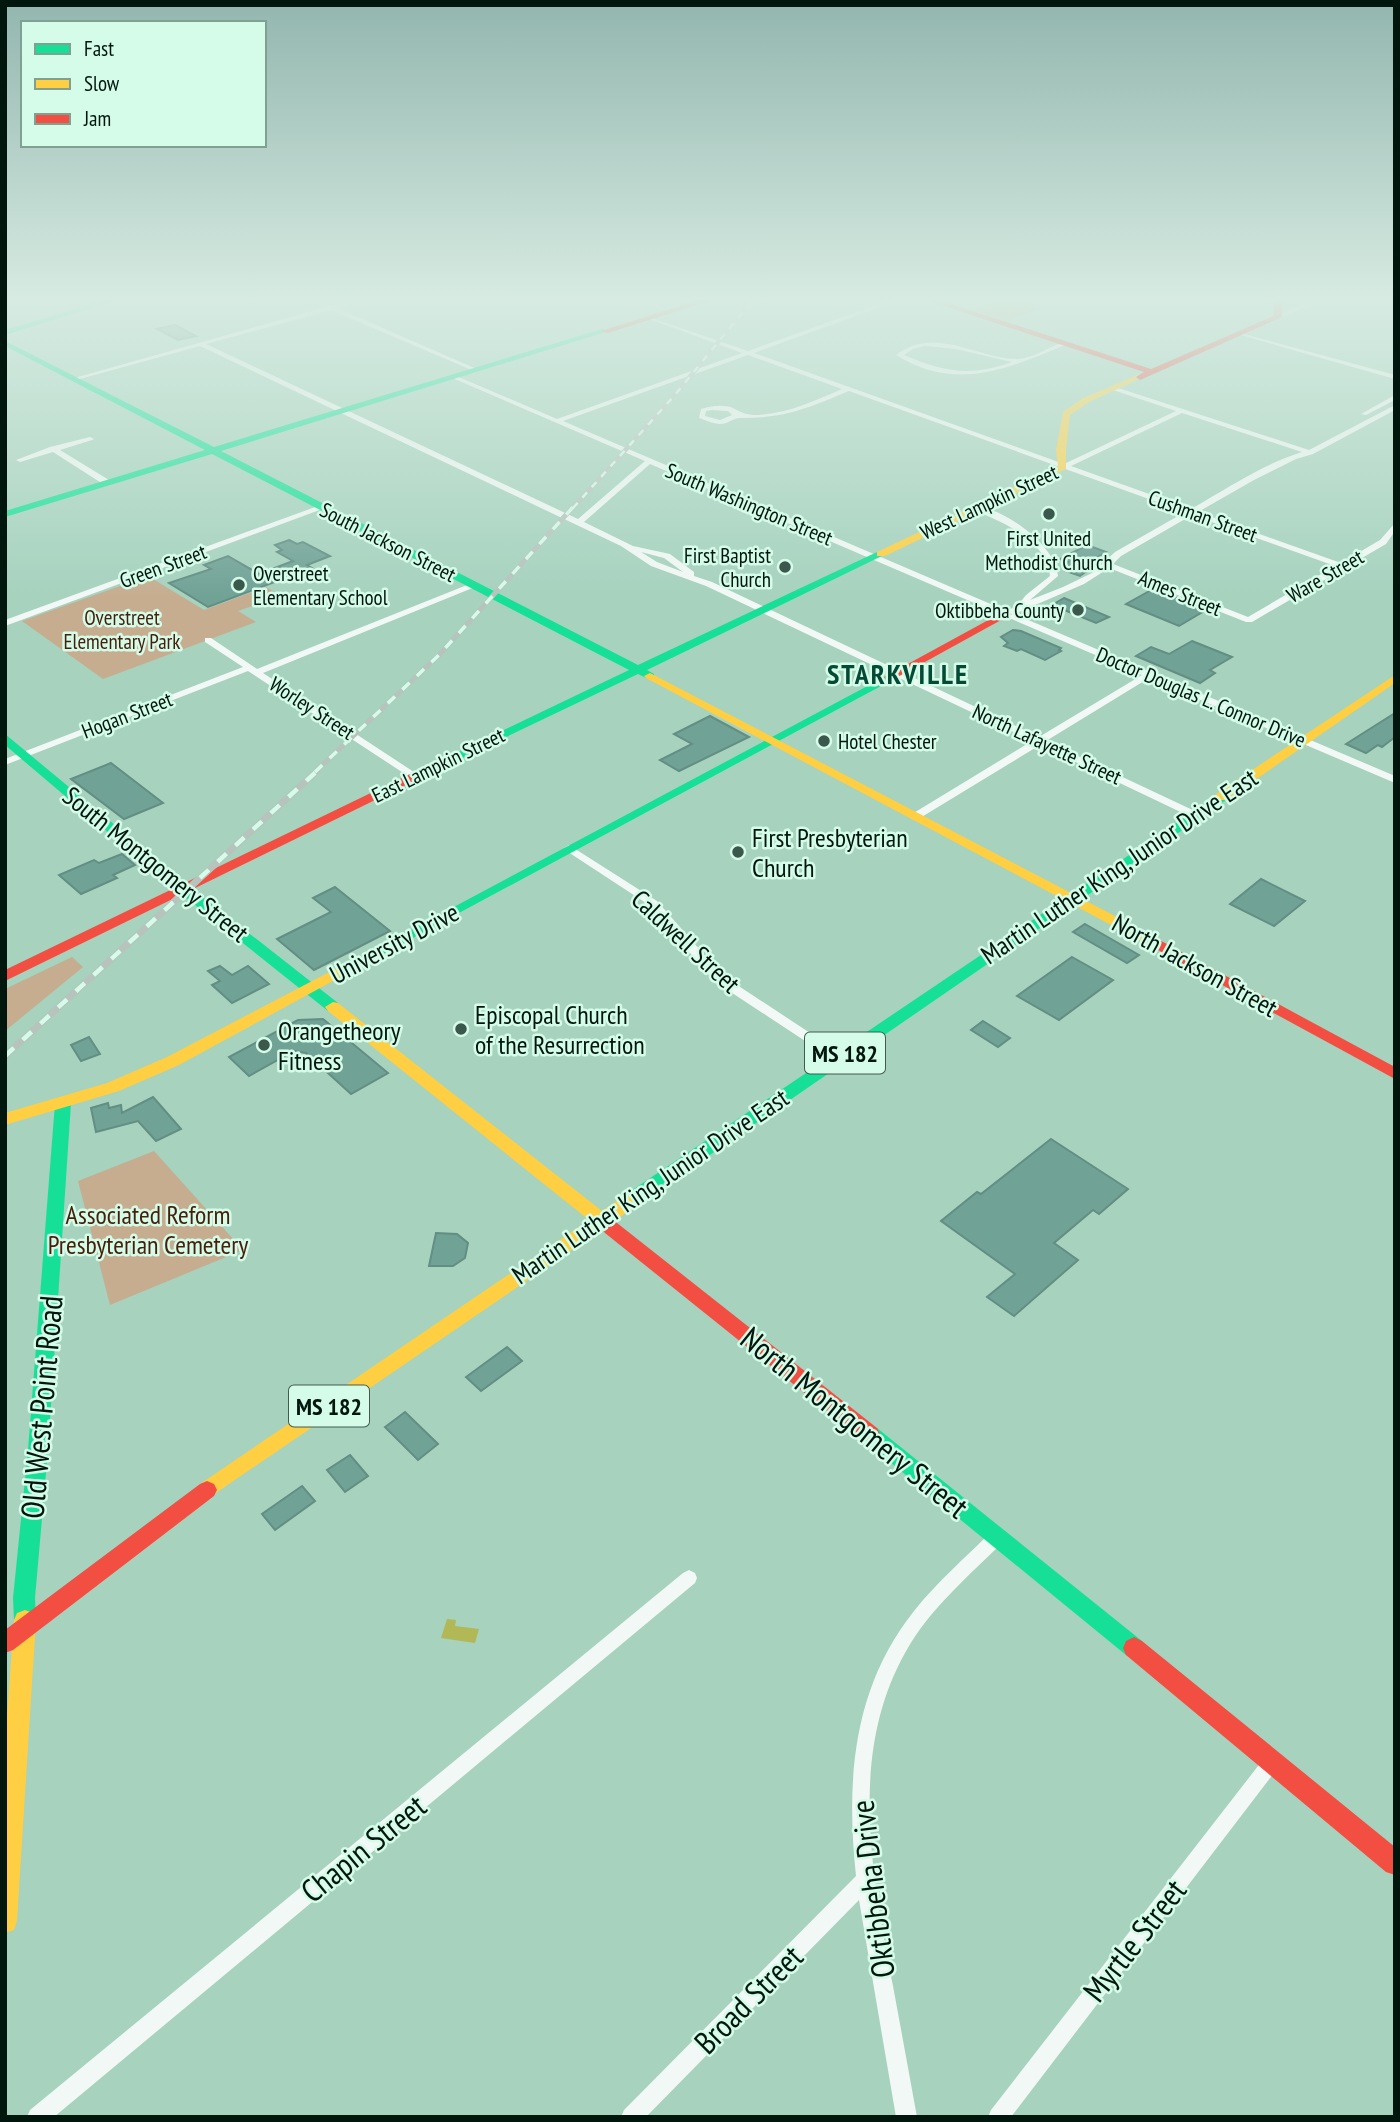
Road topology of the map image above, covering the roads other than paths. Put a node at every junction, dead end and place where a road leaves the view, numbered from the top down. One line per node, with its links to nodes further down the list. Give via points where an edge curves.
1 (115, 400): 19 (street, South Jackson Street)
2 (318, 400): 12 (street)
3 (376, 400): 12 (street)
4 (508, 400): 15 (street, South Washington Street)
5 (618, 400): 15 (street)
6 (818, 400): 14 (street, via 780,415)
7 (881, 400): 24 (street, Cushman Street)
8 (1086, 400): 24 (street, via 1066,414)
9 (1148, 400): 13 (street)
10 (1389, 400): 18 (street)
11 (1395, 407): 20 (street)
12 (341, 411): 19 (street); 30 (street)
13 (1181, 411): 18 (street); 24 (street, West Lampkin Street)
14 (737, 415)
15 (557, 421): 23 (street, South Washington Street)
16 (90, 439): 17 (street)
17 (53, 449): 22 (street); 25 (street)
18 (1299, 449): 20 (street); 21 (street)
19 (210, 450): 25 (street); 26 (street, South Jackson Street)
20 (1310, 452): 21 (street)
21 (1293, 457): 29 (street)
22 (20, 460)
23 (649, 461): 30 (street); 33 (street, South Washington Street)
24 (1063, 467): 27 (street, West Lampkin Street); 29 (street, Cushman Street)
25 (106, 482): 28 (street)
26 (321, 508): 39 (street, South Jackson Street); 46 (street, Green Street)
27 (975, 508): 33 (street, West Lampkin Street); 40 (street, via 1033,536 1055,572)
28 (7, 511)
29 (1192, 512): 35 (street, via 1118,554); 36 (street, Cushman Street)
30 (579, 523): 32 (street)
31 (1395, 525): 36 (street, Ware Street, via 1383,542)
32 (646, 554): 34 (street, via 667,556); 37 (street, via 654,564)
33 (873, 558): 43 (street, East Lampkin Street); 44 (street, South Washington Street)
34 (681, 565): 37 (street); 38 (street)
35 (1110, 566): 41 (street); 45 (street, Ames Street)
36 (1342, 566): 45 (street, Ware Street)
37 (670, 569): 38 (street)
38 (709, 584): 43 (street, North Lafayette Street)
39 (472, 585): 48 (street, South Jackson Street); 49 (street, Hogan Street)
40 (1038, 591): 41 (street); 42 (street)
41 (1049, 596): 42 (street)
42 (1022, 605): 44 (street)
43 (759, 608): 48 (street, East Lampkin Street); 50 (street, North Lafayette Street)
44 (1007, 614): 50 (street, University Drive); 51 (street, Doctor Douglas L. Connor Drive)
45 (1249, 620)
46 (5, 623)
47 (208, 640): 49 (street, Worley Street)
48 (638, 669): 54 (street, South Jackson Street); 59 (street, East Lampkin Street)
49 (254, 670): 57 (street, Hogan Street); 59 (street, Worley Street)
50 (898, 673): 54 (street, University Drive); 56 (street, North Lafayette Street)
51 (1149, 674): 55 (street, Doctor Douglas L. Connor Drive); 56 (street)
52 (1395, 678): 55 (street, MS 182)
53 (5, 738): 57 (street, South Montgomery Street)
54 (772, 739): 62 (street, North Jackson Street); 63 (street, University Drive)
55 (1304, 740): 60 (street, Doctor Douglas L. Connor Drive); 61 (street, Martin Luther King, Junior Drive East / MS 182)
56 (1040, 741): 61 (street, North Lafayette Street); 62 (street)
57 (24, 755): 58 (street, Hogan Street); 64 (street, South Montgomery Street)
58 (5, 762)
59 (414, 776): 64 (street, East Lampkin Street)
60 (1395, 780)
61 (1195, 815): 65 (street, Martin Luther King, Junior Drive East / MS 182)
62 (916, 816): 65 (street, North Jackson Street)
63 (569, 848): 67 (street, University Drive); 68 (street, Caldwell Street, via 653,902 718,978)
64 (184, 890): 66 (street, East Lampkin Street); 67 (street, South Montgomery Street)
65 (1073, 898): 68 (street, Martin Luther King, Junior Drive East / MS 182); 69 (street, North Jackson Street)
66 (5, 976)
67 (309, 989): 70 (street, University Drive, via 150,1072); 72 (street, North Montgomery Street)
68 (838, 1057): 72 (street, Martin Luther King, Junior Drive East / MS 182)
69 (1395, 1074)
70 (63, 1103): 71 (street, University Drive); 75 (street, Old West Point Road)
71 (5, 1119)
72 (601, 1219): 73 (street, North Montgomery Street); 75 (street, Martin Luther King, Junior Drive East / MS 182, via 210,1488)
73 (998, 1536): 77 (street, North Montgomery Street); 79 (street, Oktibbeha Drive, via 919,1618 898,1649 870,1713 858,1798)
74 (690, 1578): 81 (street, Chapin Street)
75 (25, 1629): 76 (street, Martin Luther King, Junior Drive East / MS 182); 80 (street, Old West Point Road)
76 (5, 1643)
77 (1271, 1763): 78 (street, North Montgomery Street); 84 (street, Myrtle Street)
78 (1395, 1863)
79 (864, 1881): 82 (street, Broad Street); 83 (street, Oktibbeha Drive)
80 (5, 1921)
81 (37, 2117)
82 (631, 2117)
83 (906, 2117)
84 (998, 2117)

